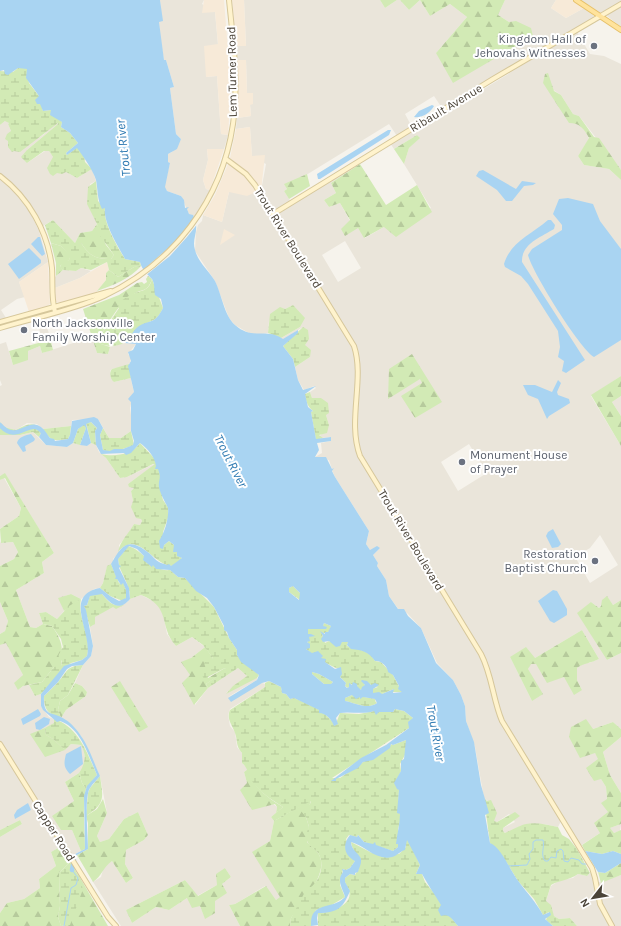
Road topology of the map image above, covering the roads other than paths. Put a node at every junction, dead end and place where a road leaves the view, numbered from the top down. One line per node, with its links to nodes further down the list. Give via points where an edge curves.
1 (229, 0): 6 (street, Lem Turner Road, via 235,96)
2 (576, 0): 4 (main road)
3 (621, 4): 4 (street, Ribault Avenue)
4 (602, 17): 5 (main road); 8 (street, Ribault Avenue, via 493,79)
5 (621, 30)
6 (226, 159): 8 (street, Trout River Boulevard, via 251,179); 9 (street, Lem Turner Road, via 214,190 198,218 167,254 115,290)
7 (0, 176): 9 (street, via 26,203 43,234 51,263)
8 (273, 214): 16 (street, Trout River Boulevard, via 355,349 355,432 360,456 481,654 502,721 589,862 600,904)
9 (54, 309): 10 (street, Lem Turner Road); 11 (street, Lem Turner Road)
10 (0, 322)
11 (0, 328)
12 (0, 744): 13 (street, Capper Road)
13 (108, 917): 14 (street, Capper Road); 15 (street, Capper Road)
14 (112, 926)
15 (116, 926)
16 (612, 926)

